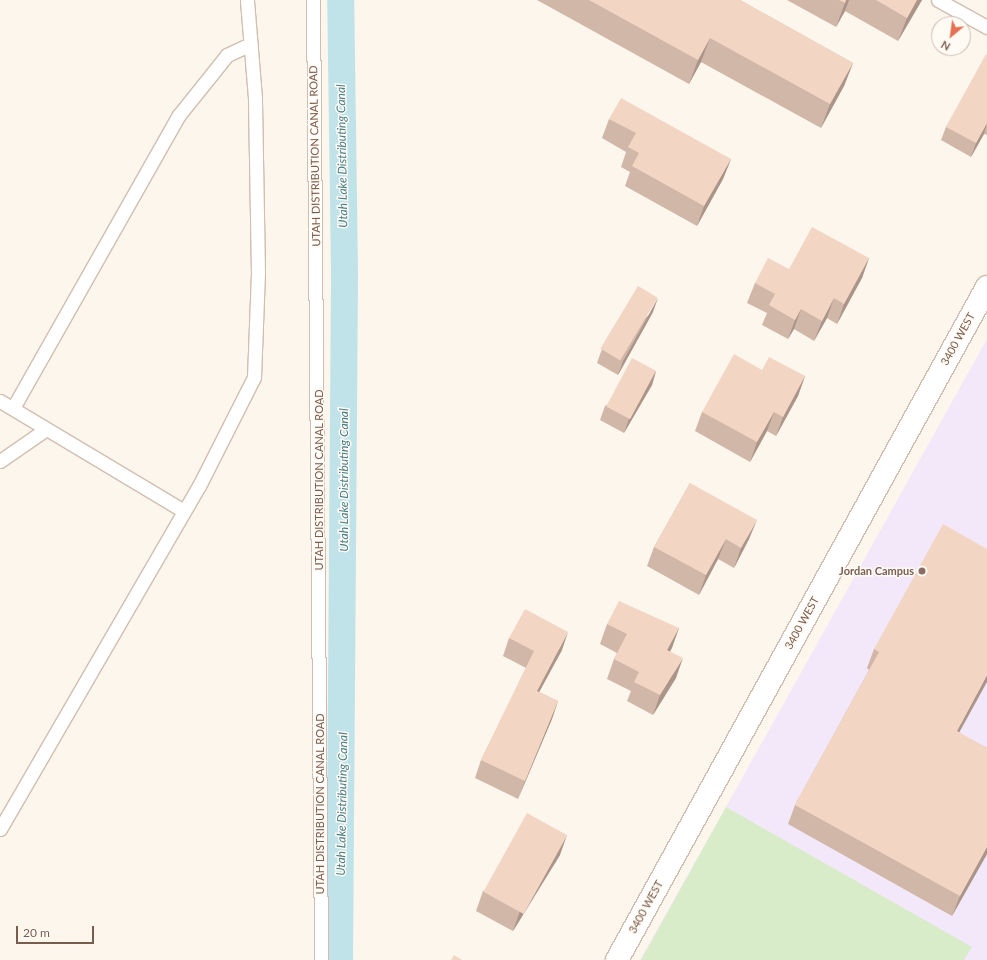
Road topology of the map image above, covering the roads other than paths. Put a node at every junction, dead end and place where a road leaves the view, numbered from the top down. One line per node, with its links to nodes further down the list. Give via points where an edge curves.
1 (247, 0): 5 (lane)
2 (313, 0): 13 (lane, UTAH DISTRIBUTION CANAL ROAD)
3 (938, 0): 4 (lane)
4 (987, 27)
5 (251, 44): 8 (lane, via 227,55 179,115); 11 (lane, via 255,98 258,273 254,377)
6 (987, 287): 14 (street, 3400 WEST)
7 (0, 401): 8 (lane)
8 (13, 408): 9 (lane)
9 (46, 429): 10 (lane); 11 (lane)
10 (0, 461)
11 (184, 511): 12 (lane)
12 (0, 829)
13 (321, 960)
14 (617, 960)

